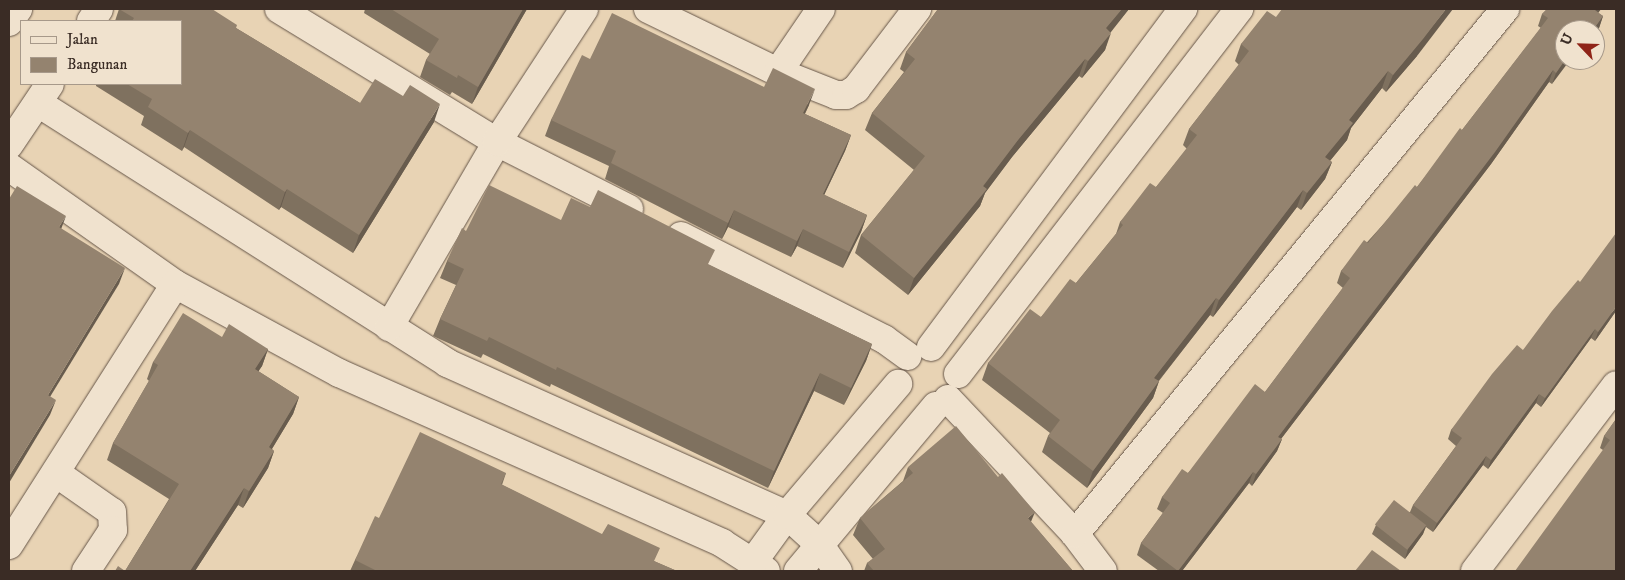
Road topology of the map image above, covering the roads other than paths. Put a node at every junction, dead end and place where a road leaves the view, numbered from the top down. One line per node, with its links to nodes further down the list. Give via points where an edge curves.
1 (18, 9): 12 (street)
2 (99, 9): 11 (street)
3 (584, 9): 15 (street)
4 (648, 9): 13 (street)
5 (821, 9): 13 (street)
6 (918, 9): 13 (street, via 856,89 846,95 836,95)
7 (1183, 9): 20 (street)
8 (1238, 9): 21 (street)
9 (1505, 9): 27 (street)
10 (298, 13): 15 (street)
11 (91, 20)
12 (9, 22)
13 (778, 72)
14 (44, 93): 16 (street); 19 (street)
15 (497, 142): 19 (street); 20 (street, via 884,339)
16 (9, 145)
17 (9, 167): 18 (street)
18 (175, 284): 25 (street); 30 (street, via 339,373 722,543)
19 (389, 327): 26 (street, via 447,363)
20 (919, 351): 21 (street, via 944,352 954,361); 22 (street, via 899,367)
21 (958, 374): 24 (street, via 956,388)
22 (898, 384): 24 (street, via 910,402 923,407); 26 (street)
23 (1616, 386): 35 (street)
24 (942, 402): 27 (street); 28 (street)
25 (56, 473): 29 (street); 31 (street, via 112,512 113,530)
26 (787, 515): 28 (street); 30 (street)
27 (1075, 534): 34 (street)
28 (819, 544): 32 (street); 33 (street)
29 (9, 546)
30 (760, 566)
31 (86, 571)
32 (798, 571)
33 (838, 571)
34 (1103, 571)
35 (1475, 571)

